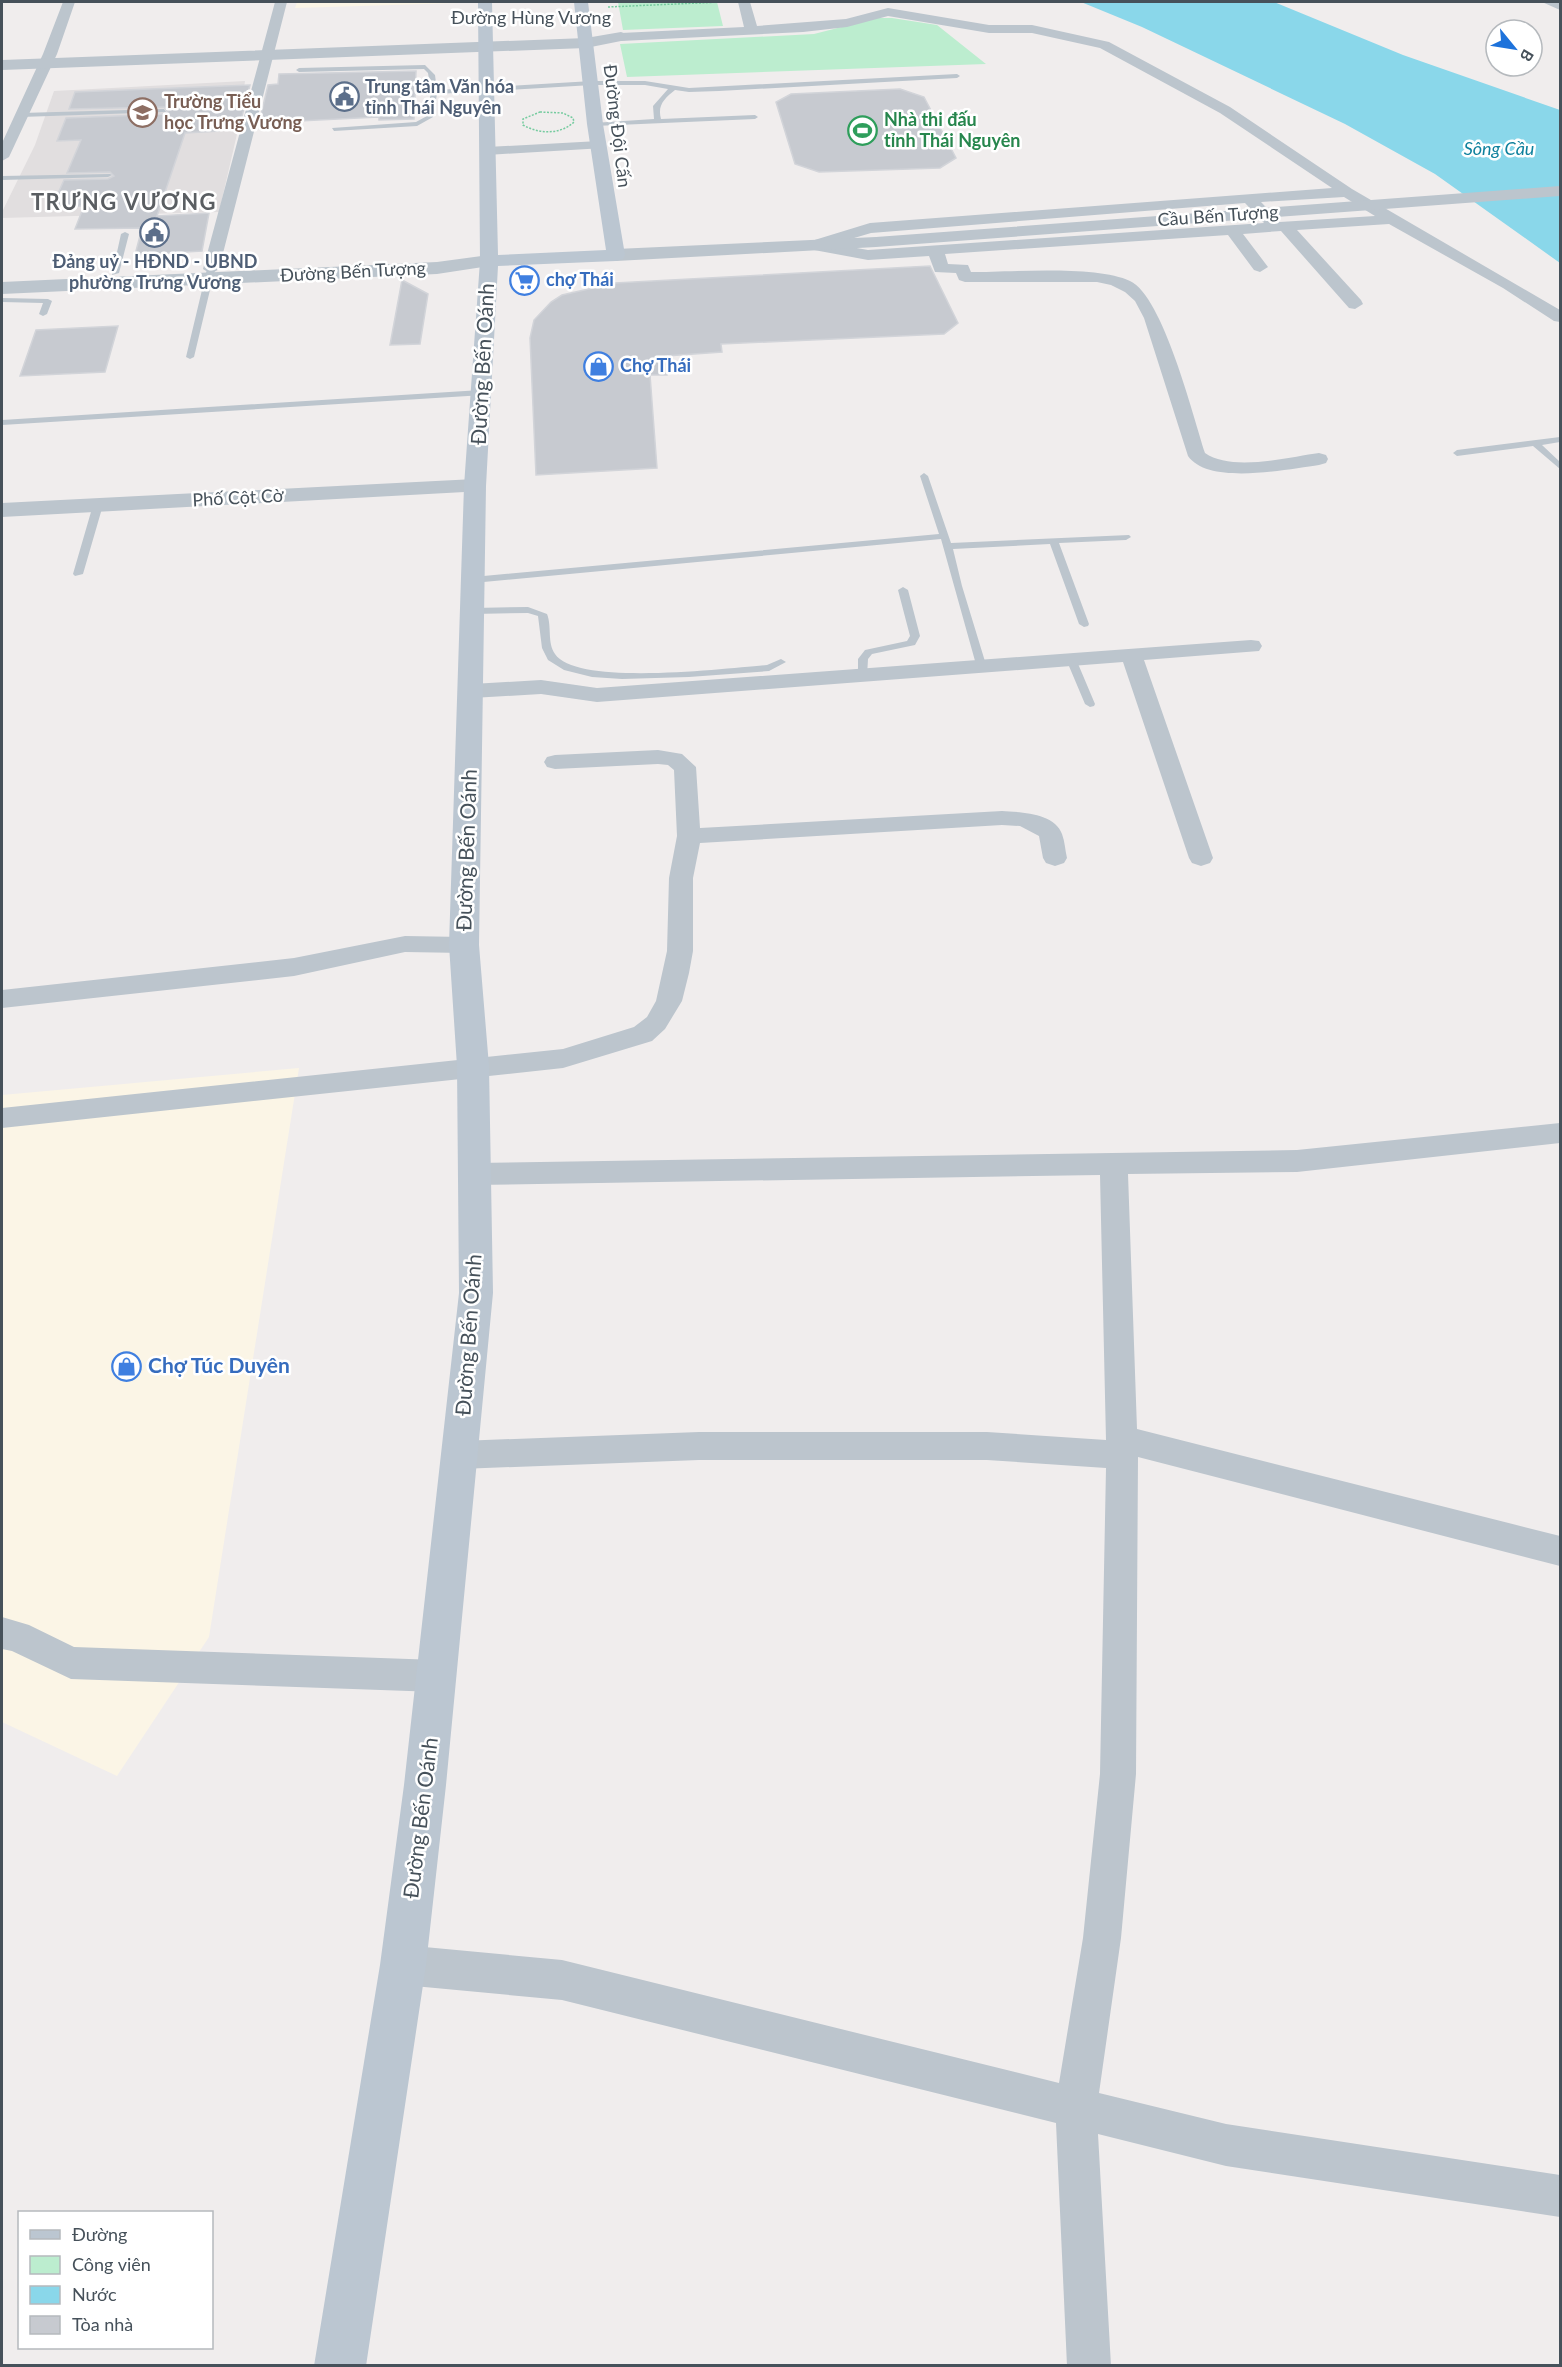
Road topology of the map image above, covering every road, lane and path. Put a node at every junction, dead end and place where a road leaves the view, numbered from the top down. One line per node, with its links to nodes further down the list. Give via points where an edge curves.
1 (69, 2): 18 (street)
2 (281, 2): 16 (street)
3 (485, 2): 15 (main road)
4 (581, 2): 14 (main road, Đường Đội Cấn)
5 (722, 2): 10 (path)
6 (744, 2): 12 (street)
7 (877, 2): 11 (street)
8 (1548, 2): 9 (street)
9 (1560, 6)
10 (608, 7)
11 (888, 12): 12 (street, via 847,23); 40 (street, via 989,29 1032,29 1104,45 1225,110)
12 (752, 31): 13 (street)
13 (621, 37): 14 (street, Đường Hùng Vương)
14 (586, 38): 15 (street, Đường Hùng Vương); 22 (main road, Đường Đội Cấn)
15 (486, 42): 16 (street, Đường Hùng Vương); 24 (main road)
16 (269, 49): 18 (street, Đường Hùng Vương); 53 (street)
17 (2, 56): 18 (street, Đường Hùng Vương)
18 (48, 59): 19 (street, Đường Hùng Vương); 27 (street)
19 (2, 66)
20 (299, 70): 25 (lane, via 425,67 434,76)
21 (957, 76): 23 (lane)
22 (592, 83): 23 (lane, via 645,83); 24 (lane); 32 (main road, Đường Đội Cấn)
23 (673, 88): 29 (lane, via 656,105)
24 (486, 89): 25 (lane); 35 (main road)
25 (434, 92): 33 (lane, via 430,117 417,124)
26 (164, 111): 27 (lane)
27 (21, 115): 36 (street)
28 (755, 117): 29 (lane)
29 (658, 121): 32 (lane)
30 (515, 123): 31 (path)
31 (522, 123): 31 (path, via 533,130 550,131 570,126 574,120 567,114 546,112 526,117)
32 (596, 124): 34 (main road, Đường Đội Cấn)
33 (334, 129)
34 (599, 145): 35 (street); 49 (main road, Đường Đội Cấn)
35 (487, 151): 50 (main road)
36 (2, 157)
37 (108, 175): 38 (lane)
38 (2, 178)
39 (1560, 191): 46 (street, Cầu Bến Tượng)
40 (1347, 192): 41 (street); 42 (street)
41 (1249, 198): 43 (street); 47 (street, via 870,228)
42 (1393, 219): 43 (street); 59 (street)
43 (1280, 227): 44 (street); 57 (street)
44 (1232, 230): 48 (street); 51 (street)
45 (125, 234): 52 (lane)
46 (876, 242): 47 (street, Đường Bến Tượng)
47 (814, 245): 48 (street, via 868,255); 49 (street, Đường Bến Tượng)
48 (935, 250): 66 (street, via 941,269 962,268 965,278 1097,276 1131,286 1152,318 1202,463 1228,468)
49 (616, 255): 50 (main road, Đường Bến Tượng)
50 (489, 261): 53 (street, Đường Bến Tượng, via 437,268); 61 (main road, Đường Bến Oánh)
51 (1260, 267)
52 (115, 273): 53 (street, Đường Bến Tượng); 54 (street, Đường Bến Tượng)
53 (210, 274): 55 (street, Đường Bến Tượng); 60 (lane)
54 (2, 278)
55 (2, 288)
56 (2, 300): 58 (lane, via 48,301)
57 (1355, 303)
58 (43, 314)
59 (1560, 317)
60 (190, 357)
61 (481, 393): 62 (lane); 69 (main road, Đường Bến Oánh)
62 (2, 423)
63 (1560, 440): 64 (lane)
64 (1535, 443): 65 (lane); 67 (lane)
65 (1457, 453)
66 (1319, 459)
67 (1560, 466)
68 (924, 476): 73 (lane)
69 (475, 486): 70 (street, Phố Cột Cờ); 77 (main road, Đường Bến Oánh)
70 (98, 505): 71 (street, Phố Cột Cờ); 75 (lane)
71 (2, 510)
72 (1126, 537): 74 (lane)
73 (946, 541): 74 (lane); 77 (lane); 83 (lane)
74 (1054, 541): 78 (lane)
75 (78, 574)
76 (903, 590): 84 (lane, via 915,636 911,643 869,652 863,659)
77 (473, 595): 82 (lane, via 542,614 547,622 551,657 560,665 581,672 635,677 769,668); 85 (main road, Đường Bến Oánh)
78 (1084, 624)
79 (1251, 646): 80 (street)
80 (1131, 655): 81 (street); 90 (street)
81 (1071, 659): 83 (street); 86 (lane)
82 (781, 662)
83 (981, 668): 84 (street)
84 (862, 676): 85 (street, via 597,695 541,687)
85 (472, 691): 91 (main road, Đường Bến Oánh)
86 (1090, 704)
87 (555, 762): 88 (street, via 674,759 684,767)
88 (689, 836): 89 (street, via 1022,819 1050,833); 93 (street, via 681,878 680,951 669,1001 656,1023 643,1034 563,1058)
89 (1055, 858)
90 (1201, 858)
91 (464, 945): 92 (street, via 405,944 294,967); 93 (main road, Đường Bến Oánh)
92 (2, 999)
93 (473, 1065): 94 (street); 97 (main road, Đường Bến Oánh)
94 (2, 1118)
95 (1560, 1133): 96 (street, via 1298,1161)
96 (1114, 1164): 97 (street); 98 (street)
97 (474, 1174): 99 (main road, Đường Bến Oánh, via 476,1293)
98 (1122, 1447): 99 (street, via 733,1446); 100 (street); 104 (street, via 1118,1774 1102,1938)
99 (460, 1455): 102 (main road, Đường Bến Oánh)
100 (1560, 1551)
101 (2, 1633): 102 (street, via 17,1636 71,1664)
102 (437, 1676): 103 (main road, Đường Bến Oánh)
103 (403, 1965): 104 (street, via 562,1980); 106 (main road, Đường Bến Oánh)
104 (1076, 2107): 105 (street, via 1226,2145); 107 (street)
105 (1560, 2196)
106 (340, 2366)
107 (1089, 2366)

